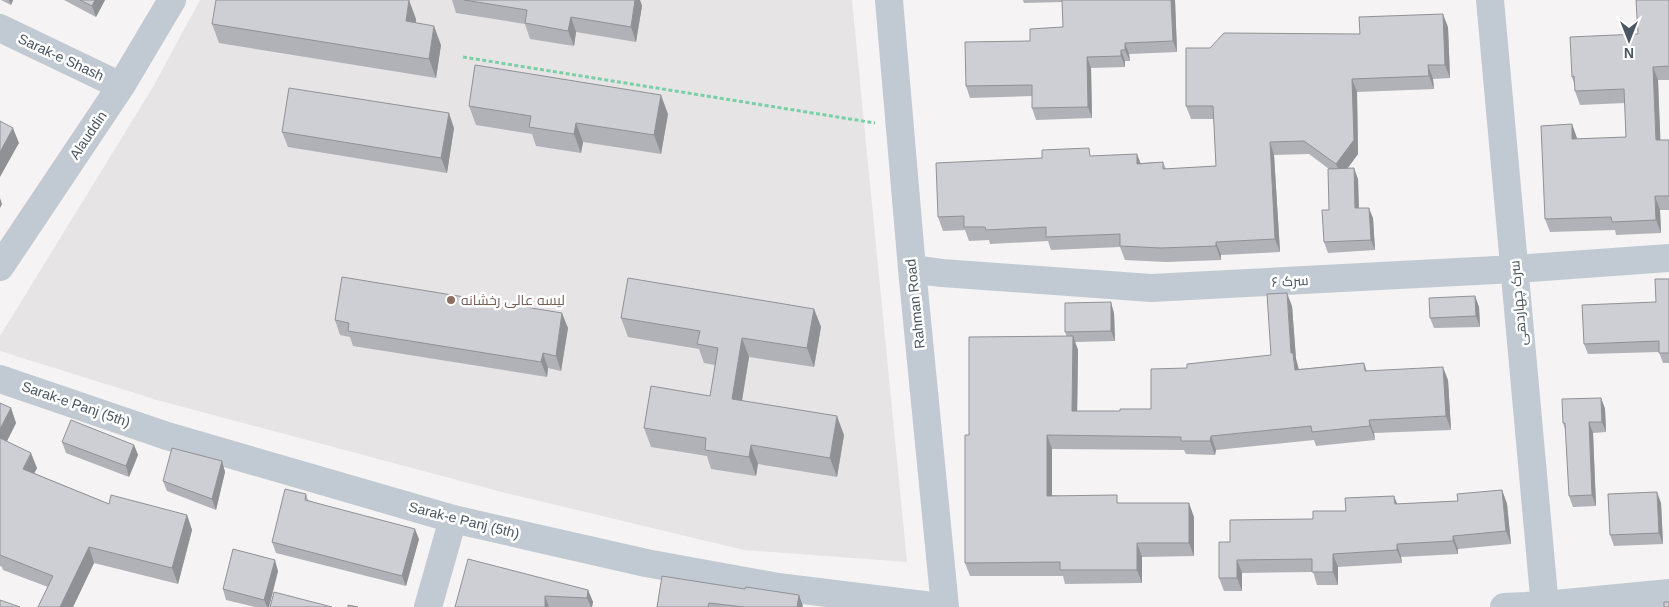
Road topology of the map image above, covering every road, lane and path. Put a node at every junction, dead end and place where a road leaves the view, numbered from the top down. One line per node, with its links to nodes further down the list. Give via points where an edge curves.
1 (172, 0): 6 (street, Alauddin)
2 (889, 0): 7 (street, Rahman Road)
3 (1490, 0): 11 (street, سرک چهاردهی)
4 (0, 28): 6 (street, Sarak-e Shash)
5 (463, 57): 7 (path)
6 (121, 86): 9 (street, Alauddin)
7 (900, 127): 10 (street, Rahman Road)
8 (1669, 258): 11 (street, سرک ۶)
9 (0, 267)
10 (912, 269): 11 (street, سرک ۶, via 1151,288); 18 (street, Rahman Road)
11 (1514, 270): 15 (street, سرک چهاردهی)
12 (0, 379): 13 (street, Sarak-e Panj (5th), via 167,436)
13 (453, 519): 16 (street); 17 (street, Sarak-e Panj (5th), via 646,563 778,587)
14 (1669, 593): 15 (street)
15 (1545, 606): 19 (street)
16 (428, 607)
17 (940, 607)
18 (945, 607)
19 (1504, 607)

